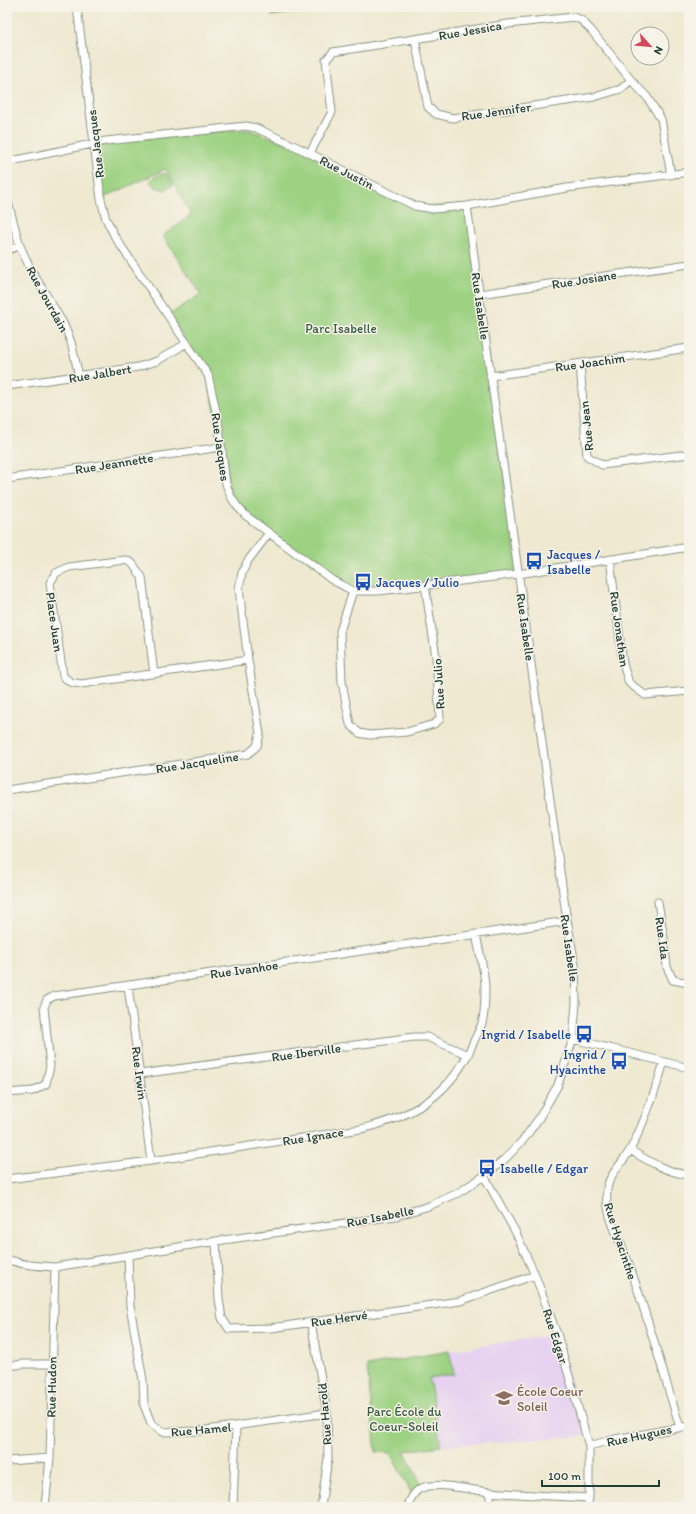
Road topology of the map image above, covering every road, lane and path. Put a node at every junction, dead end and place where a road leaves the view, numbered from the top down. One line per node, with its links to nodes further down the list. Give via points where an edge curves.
1 (77, 7): 4 (street, Rue Jacques)
2 (415, 39): 3 (street, Rue Jessica, via 508,24 574,17 591,30); 3 (street, Rue Jennifer, via 428,107 436,114 453,118 594,97 621,88); 5 (street, Rue Jessica, via 333,52 326,60 332,112)
3 (631, 80): 8 (street, Rue Jessica, via 647,97 661,119)
4 (94, 143): 5 (street, Rue Justin, via 246,126 256,128); 6 (street, Rue Justin); 15 (street, Rue Jacques, via 106,219 115,237)
5 (310, 153): 10 (street, Rue Justin, via 415,206 433,209)
6 (7, 162)
7 (689, 172): 8 (street, Rue Justin)
8 (671, 175): 10 (street, Rue Justin, via 567,188)
9 (7, 199): 11 (street, Rue Jourdain)
10 (466, 206): 14 (street, Rue Isabelle)
11 (20, 246): 12 (street); 18 (street, Rue Jourdain, via 63,323 71,342)
12 (7, 250)
13 (689, 264): 14 (street, Rue Josiane)
14 (479, 294): 19 (street, Rue Isabelle)
15 (187, 343): 18 (street, Rue Jalbert, via 157,361 138,367); 21 (street, Rue Jacques, via 208,375)
16 (689, 348): 17 (street, Rue Joachim)
17 (580, 364): 19 (street, Rue Joachim); 22 (street, Rue Jean, via 587,456 602,465)
18 (79, 376): 20 (street, Rue Jalbert)
19 (490, 376): 27 (street, Rue Isabelle)
20 (7, 386)
21 (221, 447): 23 (street, Rue Jeannette); 24 (street, Rue Jacques, via 230,497 245,515)
22 (689, 454)
23 (7, 479)
24 (269, 533): 29 (street, Rue Jacques, via 332,580); 30 (street, Rue Jacqueline, via 246,562 239,589)
25 (689, 547): 26 (street, Rue Jacques)
26 (610, 559): 27 (street, Rue Jacques); 32 (street, Rue Jonathan, via 623,664 629,683 645,695)
27 (518, 574): 28 (street, Rue Jacques); 35 (street, Rue Isabelle)
28 (425, 585): 29 (street, Rue Jacques, via 379,591); 29 (street, Rue Julio, via 436,657 440,719 434,724 407,732 370,735 359,733 350,724 342,682 340,631)
29 (353, 591)
30 (248, 660): 31 (street, Place Juan); 33 (street, Rue Jacqueline, via 260,734 257,746 248,754)
31 (154, 674): 31 (street, Place Juan, via 142,577 132,563 125,560 69,567 56,572 50,583 63,676 70,682 81,684)
32 (689, 691)
33 (7, 790)
34 (658, 902): 37 (street, Rue Ida, via 667,967 674,980)
35 (567, 921): 36 (street, Rue Ivanhoe); 39 (street, Rue Isabelle, via 575,965 576,1003)
36 (476, 934): 38 (street, Rue Ivanhoe); 40 (street, Rue Ignace, via 485,988 484,1012)
37 (689, 983)
38 (128, 986): 43 (street, Rue Irwin); 44 (street, Rue Ivanhoe, via 62,994 47,1000 44,1016 50,1066 46,1084 33,1091)
39 (573, 1039): 41 (street); 48 (street, Rue Isabelle, via 558,1085 539,1118 506,1158)
40 (468, 1055): 43 (street, Rue Iberville, via 427,1037 414,1037); 46 (street, Rue Ignace, via 457,1074 440,1092 406,1115 386,1123)
41 (664, 1062): 42 (street); 45 (street, Rue Hyacinthe, via 651,1104)
42 (689, 1068)
43 (140, 1074): 46 (street, Rue Irwin)
44 (7, 1093)
45 (630, 1150): 47 (street, via 664,1170); 61 (street, Rue Hyacinthe, via 612,1176 607,1187 607,1199 612,1222 629,1264)
46 (151, 1161): 49 (street, Rue Ignace)
47 (689, 1175)
48 (484, 1176): 50 (street, Rue Isabelle, via 458,1193 429,1206 396,1216); 54 (street, Rue Edgar)
49 (7, 1179)
50 (216, 1241): 51 (street, Rue Isabelle); 55 (street, Rue Hervé, via 219,1299 222,1318 229,1329 271,1328)
51 (128, 1256): 53 (street, Rue Isabelle); 59 (street, Rue Hamel, via 130,1306 143,1380 144,1405 150,1423 163,1432)
52 (7, 1259): 53 (street, Rue Isabelle, via 34,1266)
53 (54, 1267): 56 (street, Rue Hudon)
54 (535, 1275): 55 (street, Rue Hervé, via 460,1302); 62 (street, Rue Edgar, via 556,1334)
55 (311, 1322): 58 (street, Rue Harold)
56 (52, 1364): 57 (street); 63 (street, Rue Hudon)
57 (7, 1366)
58 (327, 1413): 59 (street, Rue Hamel); 69 (street, Rue Harold, via 328,1458)
59 (236, 1426): 68 (street)
60 (689, 1426): 61 (street, Rue Hugues)
61 (680, 1427): 62 (street, Rue Hugues)
62 (589, 1446): 66 (street, Rue Edgar)
63 (50, 1458): 64 (street); 67 (street, Rue Hudon)
64 (7, 1461)
65 (490, 1492): 66 (street); 70 (street, via 440,1486 422,1487); 71 (street)
66 (589, 1498): 72 (street, Rue Edgar)
67 (45, 1507)
68 (233, 1507)
69 (322, 1507)
70 (408, 1507)
71 (490, 1507)
72 (587, 1507)

